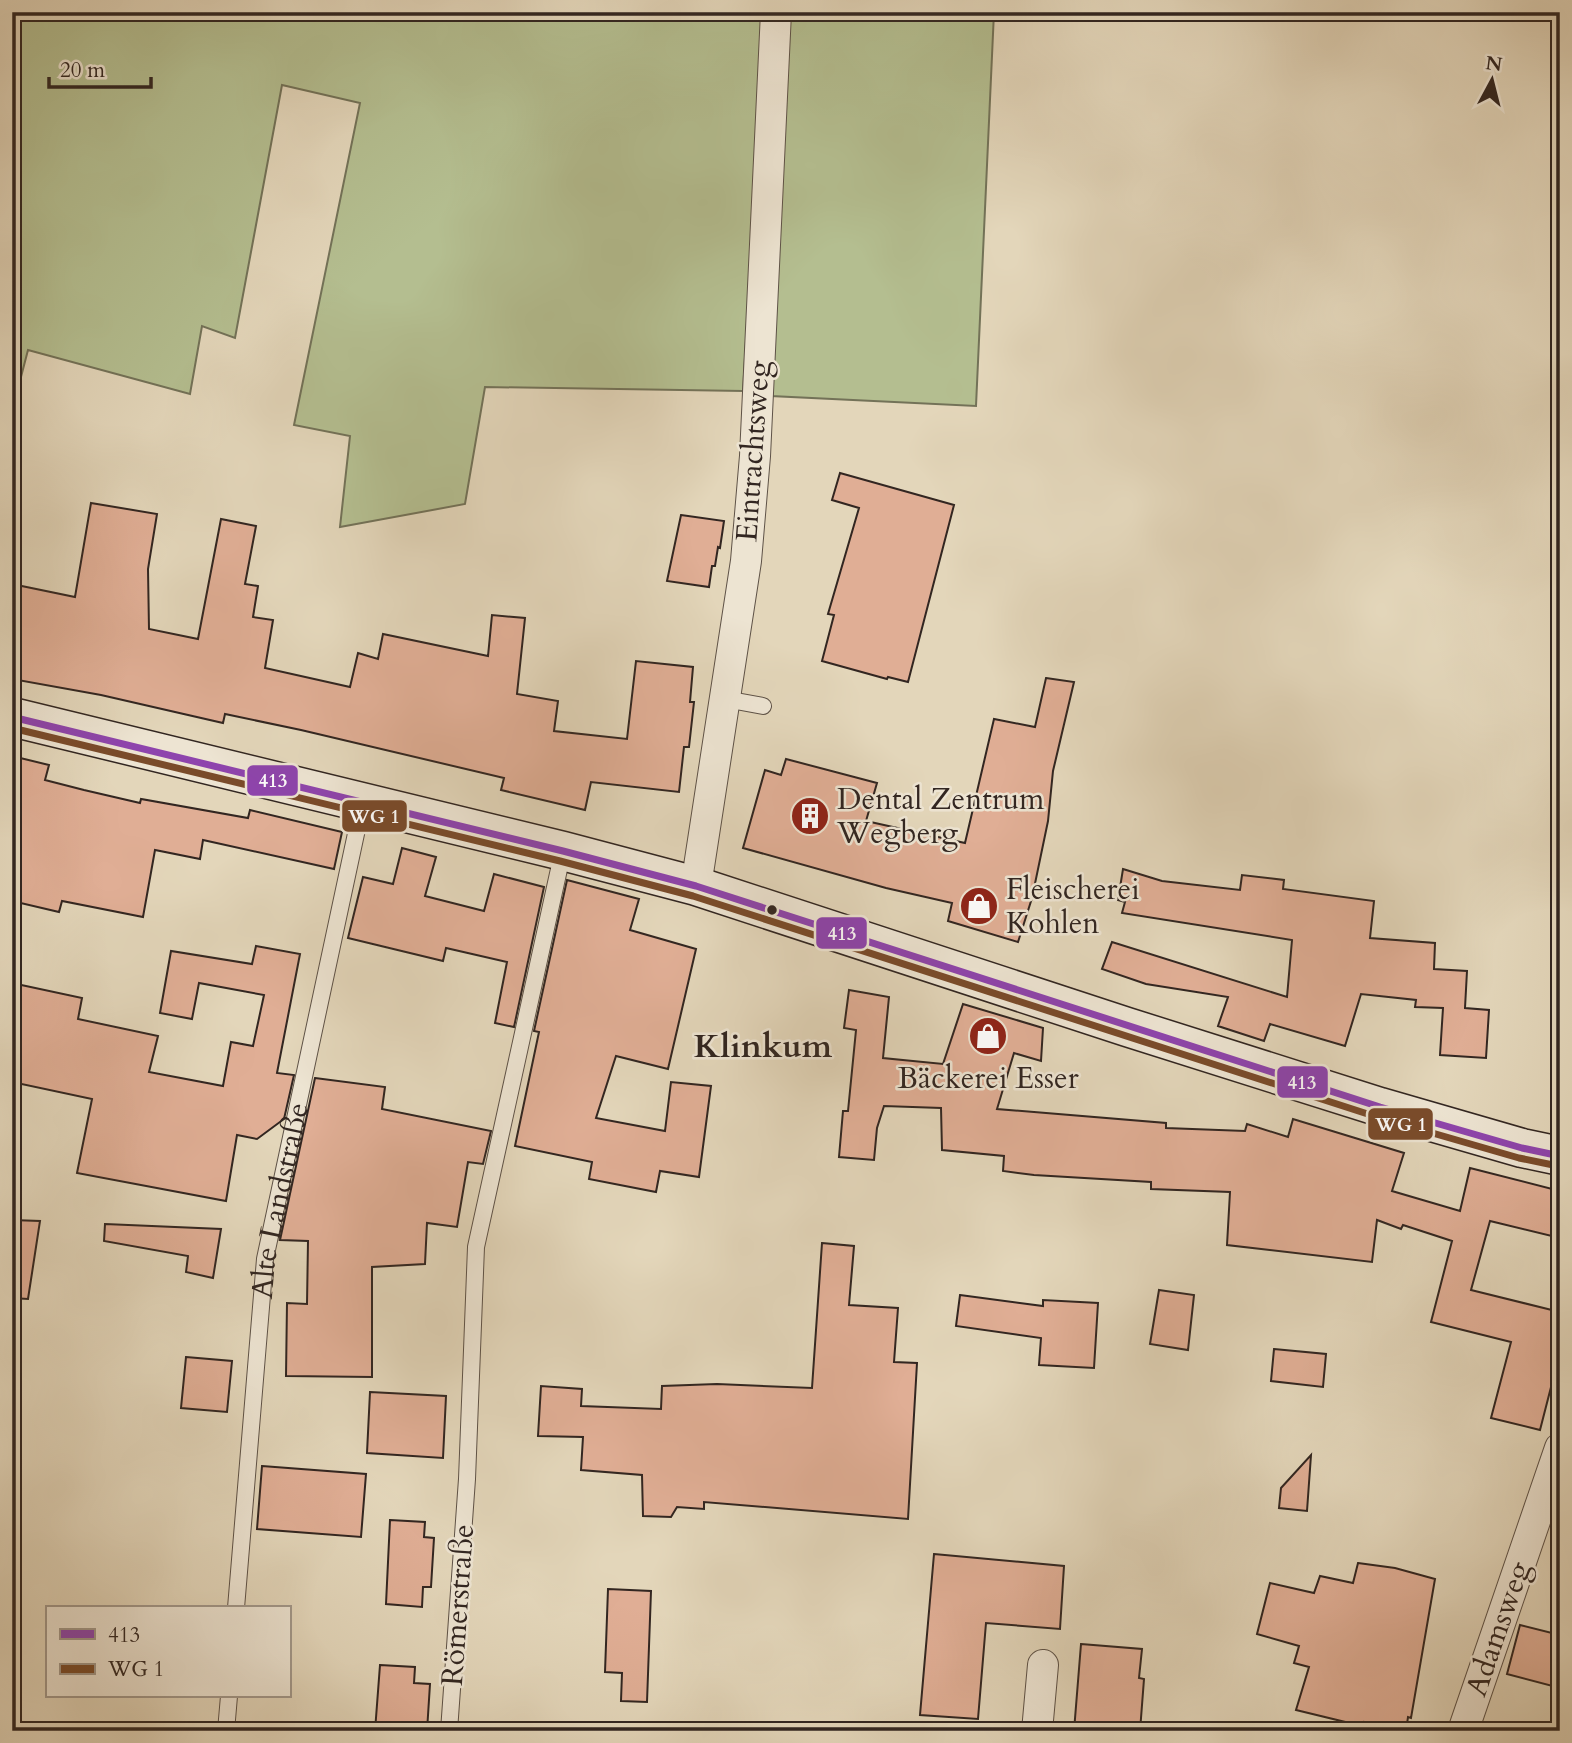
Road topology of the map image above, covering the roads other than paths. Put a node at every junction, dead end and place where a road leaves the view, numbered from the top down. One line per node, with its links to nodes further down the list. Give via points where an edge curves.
1 (776, 12): 2 (street, Eintrachtsweg, via 755,456 746,561)
2 (725, 699): 3 (lane); 7 (street, Eintrachtsweg)
3 (763, 706)
4 (12, 717): 5 (main road)
5 (363, 802): 6 (main road); 10 (lane, Alte Landstraße, via 265,1259)
6 (563, 850): 7 (main road); 14 (lane, Römerstraße, via 477,1247)
7 (696, 886): 8 (main road, via 1380,1107)
8 (1560, 1156)
9 (1560, 1448): 16 (street, Adamsweg)
10 (236, 1606)
11 (1042, 1665): 15 (street)
12 (229, 1698): 13 (lane)
13 (226, 1731)
14 (449, 1731)
15 (1037, 1731)
16 (1463, 1731)

